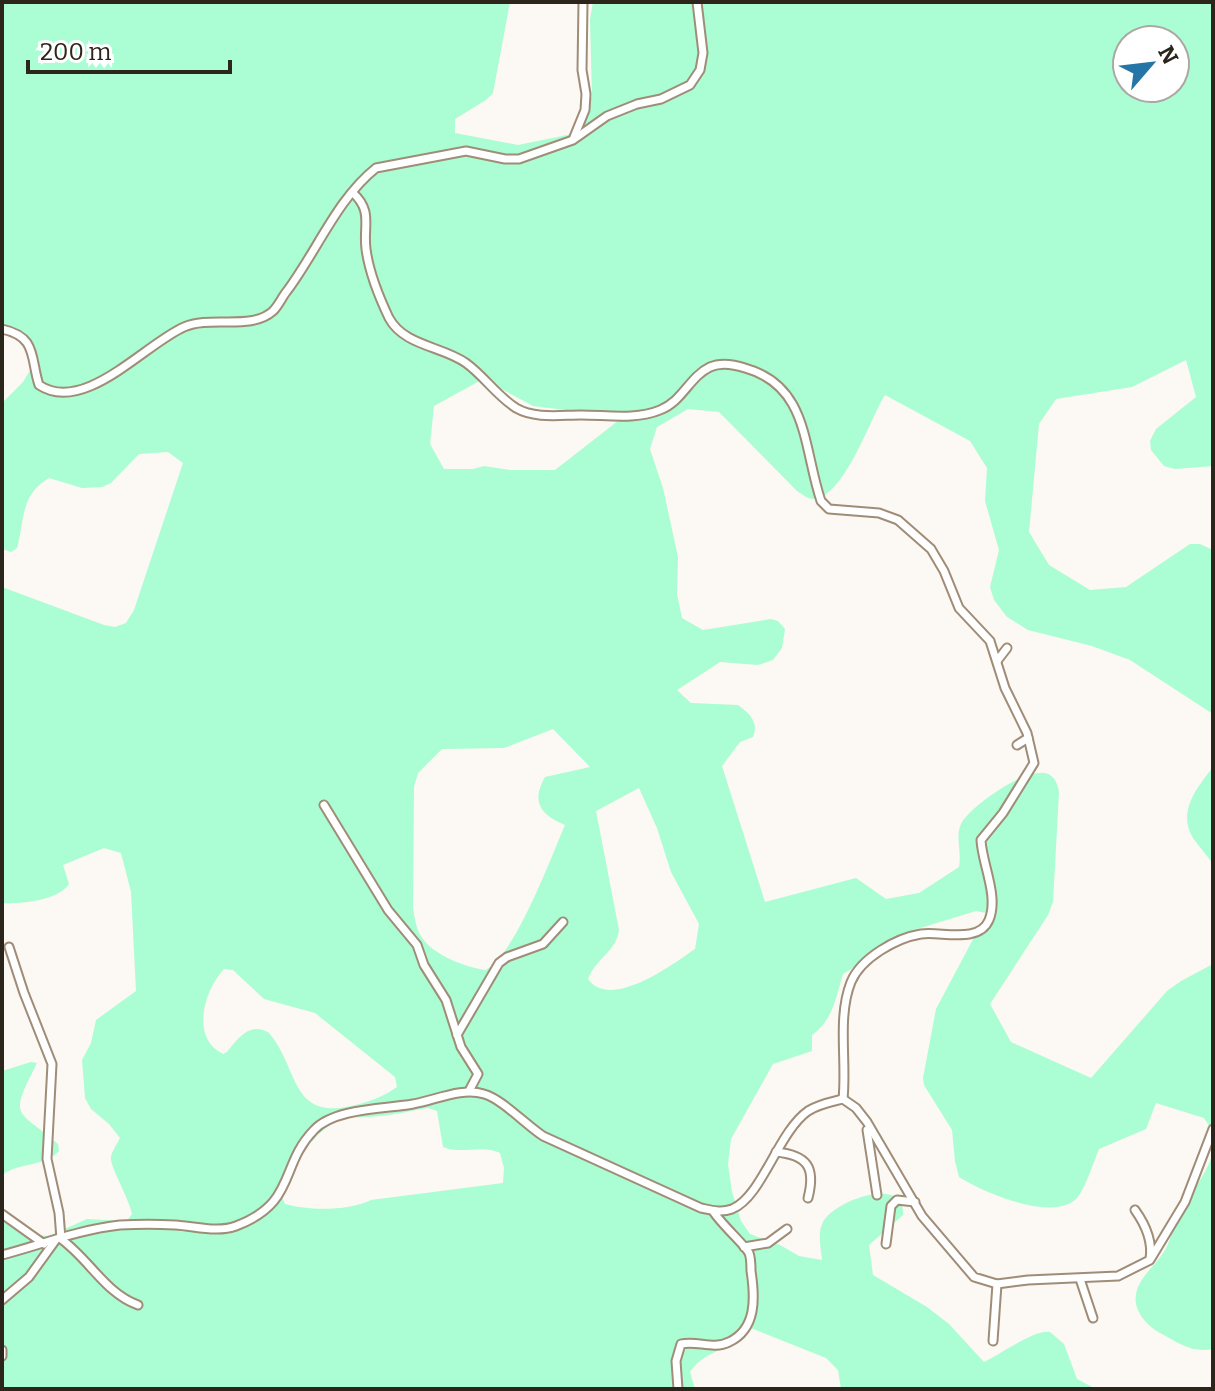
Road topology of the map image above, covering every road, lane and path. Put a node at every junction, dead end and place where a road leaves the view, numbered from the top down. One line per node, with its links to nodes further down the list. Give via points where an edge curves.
1 (583, 2): 3 (street, via 585,110)
2 (697, 2): 3 (street, via 703,53 690,85 607,116)
3 (573, 140): 4 (street, via 519,159 466,151 376,168)
4 (353, 193): 5 (street, via 269,314 183,327 77,391 54,392 39,385 32,349 26,340); 7 (street, via 362,201 365,247 390,321 414,341 464,362 526,413 623,416 658,411 677,401 699,374 722,364 776,381 798,416 821,501 829,509 898,520 926,542 959,608 990,641)
5 (2, 329)
6 (1007, 648): 7 (street)
7 (997, 661): 8 (street)
8 (1028, 738): 9 (street); 15 (street, via 1034,763 1029,774 981,840 989,921 971,934 904,938 862,966 847,994)
9 (1017, 745)
10 (324, 805): 13 (street, via 388,910 417,945 446,1000)
11 (563, 922): 13 (street, via 543,944 499,963)
12 (9, 947): 26 (street, via 52,1064 47,1159)
13 (457, 1035): 14 (street, via 478,1074)
14 (469, 1091): 23 (street, via 497,1099 543,1136); 26 (street, via 359,1111 315,1128 272,1206 234,1227 119,1225)
15 (843, 1099): 16 (street); 18 (street, via 806,1112)
16 (863, 1117): 19 (street); 21 (street)
17 (1213, 1129): 31 (street, via 1185,1202)
18 (776, 1152): 20 (street, via 806,1161); 23 (street, via 742,1203)
19 (877, 1195)
20 (808, 1198)
21 (915, 1202): 28 (street, via 897,1200 891,1206); 33 (street, via 974,1277)
22 (1135, 1210): 31 (street, via 1147,1233)
23 (713, 1211): 29 (street)
24 (2, 1214): 27 (street)
25 (787, 1229): 29 (street, via 768,1243)
26 (58, 1240): 27 (street); 34 (street, via 29,1277); 35 (street, via 83,1257 117,1295)
27 (44, 1244): 30 (street)
28 (886, 1244)
29 (744, 1247): 40 (street, via 754,1288 751,1317 729,1342 681,1344)
30 (2, 1255)
31 (1150, 1260): 32 (street, via 1118,1276)
32 (1080, 1279): 33 (street); 36 (street)
33 (997, 1284): 37 (street)
34 (2, 1300)
35 (138, 1305)
36 (1093, 1318)
37 (993, 1341)
38 (2, 1350): 39 (street)
39 (2, 1356)
40 (678, 1389)

